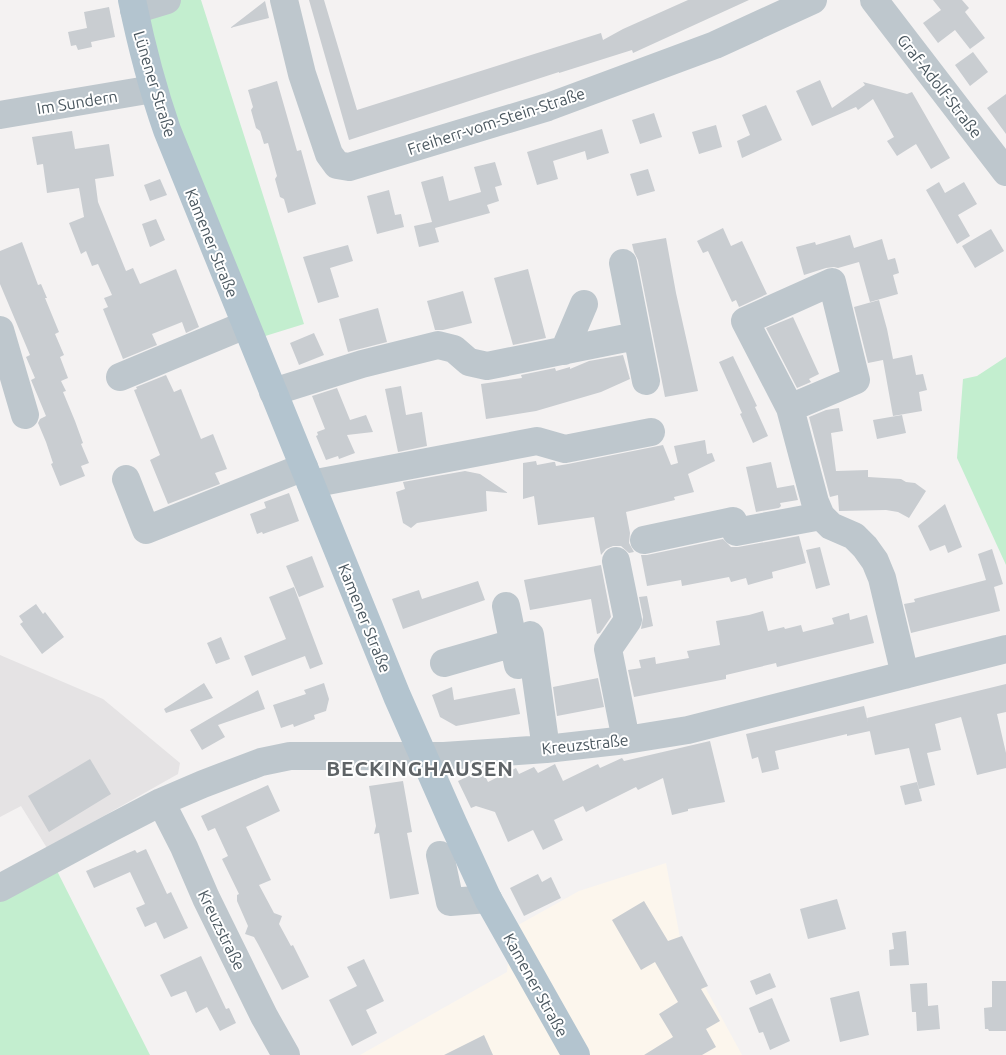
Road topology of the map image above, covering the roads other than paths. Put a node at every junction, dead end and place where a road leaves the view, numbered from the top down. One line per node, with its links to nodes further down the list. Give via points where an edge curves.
1 (167, 0): 5 (street)
2 (284, 0): 3 (street, Freiherr-vom-Stein-Straße, via 302,74 329,154 337,165 349,167 548,107 715,45)
3 (813, 0)
4 (874, 0): 9 (street, Graf-Adolf-Straße)
5 (133, 5): 6 (main road, Lünener Straße)
6 (153, 89): 7 (street, Im Sundern); 8 (main road, Lünener Straße)
7 (0, 115)
8 (182, 168): 12 (main road, Kamener Straße)
9 (1006, 172)
10 (622, 263): 14 (street)
11 (584, 304): 15 (street)
12 (245, 325): 16 (street); 18 (main road, Kamener Straße)
13 (0, 330): 20 (street)
14 (636, 336): 15 (street); 17 (street)
15 (564, 352): 18 (street, via 486,366 469,362 454,349 438,345 362,364)
16 (120, 377)
17 (646, 381)
18 (273, 392): 22 (main road, Kamener Straße)
19 (790, 408): 19 (street, via 745,321 832,282 856,380); 24 (street)
20 (26, 415)
21 (651, 432): 22 (street, via 565,449 537,441)
22 (307, 476): 23 (street, via 146,530); 34 (main road, Kamener Straße)
23 (126, 479)
24 (821, 516): 25 (street, via 736,532 733,521); 31 (street, via 831,526 854,536 875,561)
25 (644, 540)
26 (616, 562): 32 (street, via 628,620 608,650)
27 (506, 606): 28 (street)
28 (522, 639): 30 (street); 33 (street, via 520,670 537,682)
29 (1006, 649): 31 (street, Kreuzstraße)
30 (444, 663)
31 (905, 675): 32 (street, Kreuzstraße, via 688,730)
32 (626, 740): 33 (street, Kreuzstraße)
33 (546, 749): 34 (street, Kreuzstraße)
34 (425, 757): 35 (street, Kreuzstraße, via 290,756 260,762); 38 (main road, Kamener Straße)
35 (161, 802): 37 (street, Kreuzstraße); 39 (street, Kreuzstraße)
36 (440, 855): 38 (street, via 450,902)
37 (0, 888)
38 (488, 899): 40 (main road, Kamener Straße)
39 (286, 1055)
40 (576, 1055)

